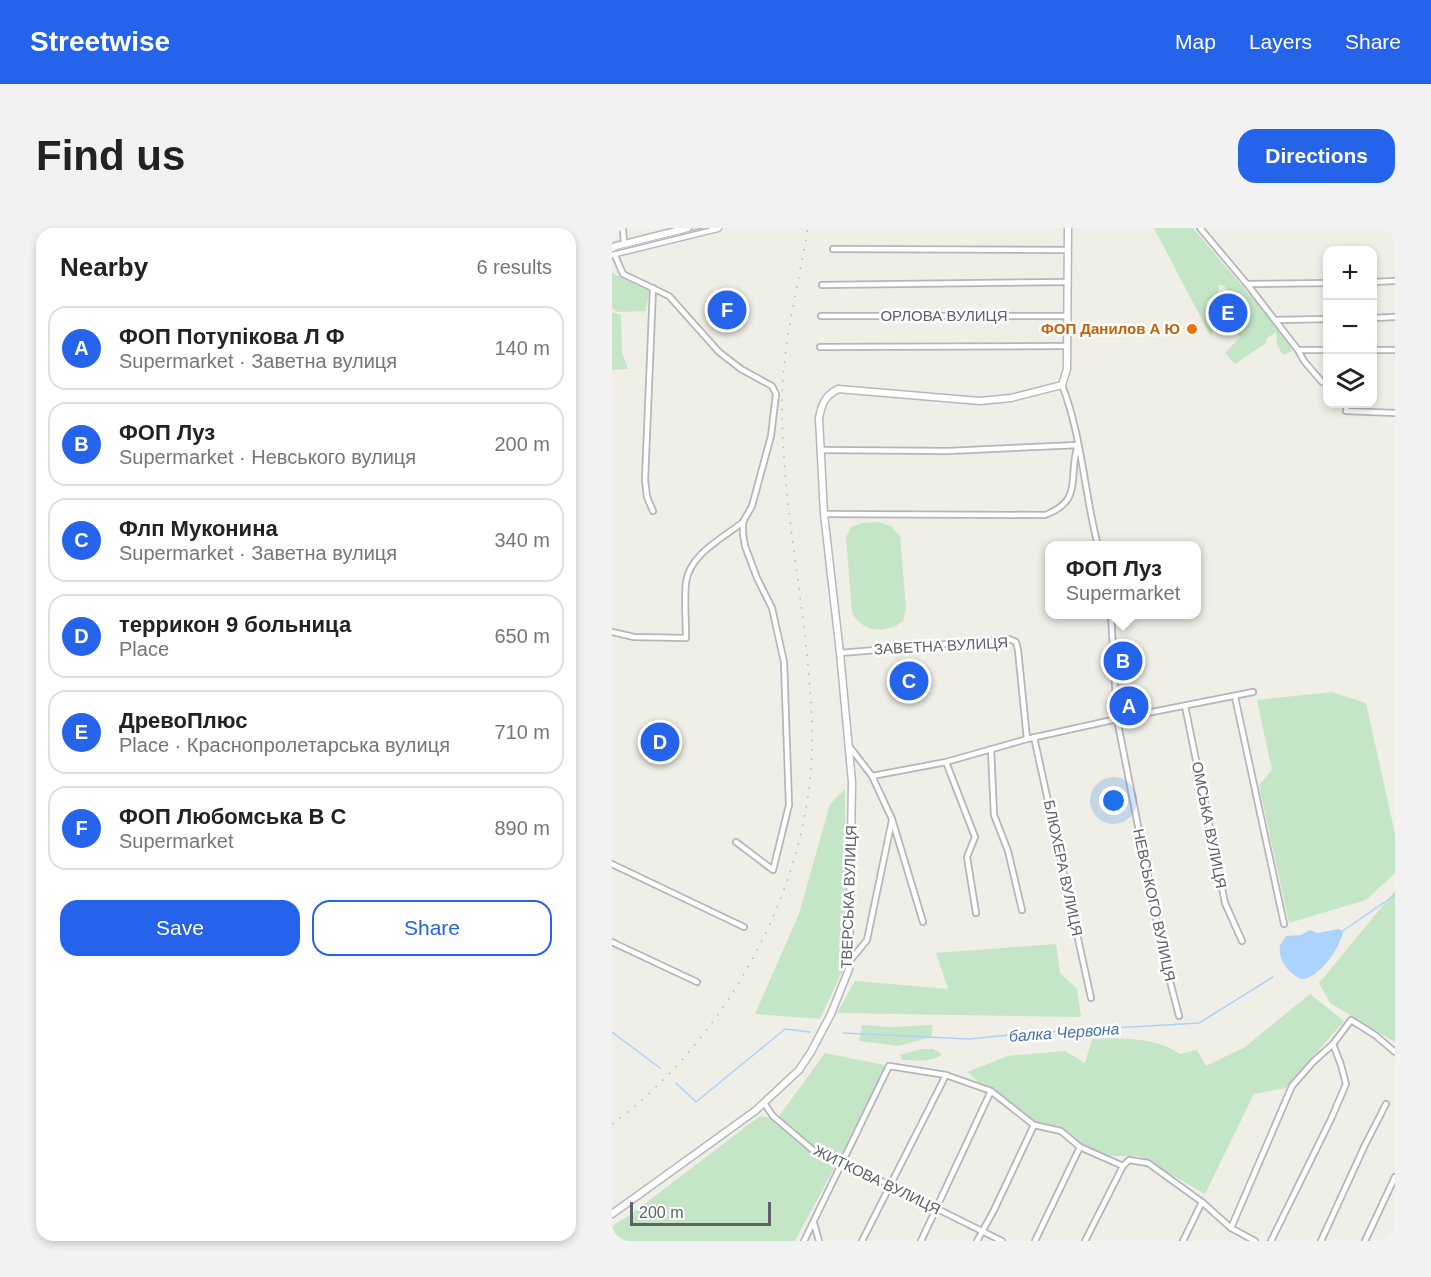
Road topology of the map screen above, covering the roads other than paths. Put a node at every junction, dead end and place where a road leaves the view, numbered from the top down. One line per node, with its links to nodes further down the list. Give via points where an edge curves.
1 (623, 228): 6 (street)
2 (688, 228): 6 (main road)
3 (718, 228): 9 (main road)
4 (1068, 228): 8 (main road)
5 (1200, 228): 14 (street)
6 (624, 244): 9 (main road)
7 (833, 249): 8 (street)
8 (1067, 250): 11 (main road)
9 (612, 251): 16 (street, via 623,274)
10 (1395, 281): 12 (street)
11 (1067, 282): 15 (street); 18 (main road)
12 (1377, 282)
13 (1323, 283): 14 (street)
14 (1247, 284): 22 (street)
15 (822, 285)
16 (653, 288): 35 (street, via 645,480); 37 (street, via 674,300 719,352 772,386 776,394 771,436 752,506)
17 (821, 316): 18 (street, ОРЛОВА ВУЛИЦЯ)
18 (1067, 316): 23 (main road)
19 (1395, 317): 20 (street)
20 (1377, 318)
21 (1323, 319): 22 (street)
22 (1276, 320): 25 (street)
23 (1067, 346): 24 (street, ОРЛОВА ВУЛИЦЯ); 30 (main road)
24 (820, 347)
25 (1298, 350): 26 (street); 29 (street)
26 (1323, 350)
27 (1377, 350): 28 (street)
28 (1395, 350)
29 (1323, 382)
30 (1062, 385): 33 (street, via 1072,411); 34 (main road, ТВЕРСЬКА ВУЛИЦЯ, via 980,401 838,388 822,404)
31 (1346, 408): 32 (street, via 1346,411)
32 (1395, 413)
33 (1078, 446): 34 (street); 36 (street, via 1073,491 1061,507 1045,515); 38 (street)
34 (820, 450): 36 (main road, ТВЕРСЬКА ВУЛИЦЯ)
35 (653, 511)
36 (824, 514): 41 (main road, ТВЕРСЬКА ВУЛИЦЯ)
37 (743, 522): 40 (street, via 692,567 686,580 686,638 634,637); 53 (street, via 745,546 772,608 784,663 789,805 773,870)
38 (1097, 541)
39 (1111, 619): 45 (street, НЕВСЬКОГО ВУЛИЦЯ)
40 (612, 632)
41 (840, 653): 47 (street, ЗАВЕТНА ВУЛИЦЯ, via 1009,639 1016,642); 48 (main road, ТВЕРСЬКА ВУЛИЦЯ)
42 (1253, 692): 43 (street)
43 (1235, 697): 44 (street); 58 (street)
44 (1185, 706): 45 (street); 60 (street, ОМСЬКА ВУЛИЦЯ, via 1224,903)
45 (1117, 719): 46 (street); 65 (street, НЕВСЬКОГО ВУЛИЦЯ)
46 (1034, 737): 47 (street); 64 (street, БЛЮХЕРА ВУЛИЦЯ)
47 (1027, 739): 49 (street)
48 (849, 746): 51 (street); 62 (main road, ТВЕРСЬКА ВУЛИЦЯ)
49 (991, 749): 50 (street); 55 (street, via 994,815)
50 (946, 762): 51 (street); 56 (street, via 975,837 967,857)
51 (872, 776): 52 (street)
52 (892, 819): 57 (street); 62 (street, via 867,940)
53 (736, 842)
54 (612, 864): 59 (street)
55 (1022, 910)
56 (976, 913)
57 (922, 922)
58 (1284, 924)
59 (744, 927)
60 (1242, 941)
61 (612, 942): 63 (street)
62 (849, 962): 70 (main road, ТВЕРСЬКА ВУЛИЦЯ, via 811,1052 799,1070)
63 (698, 982)
64 (1091, 998)
65 (1179, 1016)
66 (1333, 1044): 67 (street, via 1351,1020); 82 (street, via 1292,1086); 94 (street, via 1346,1084)
67 (1395, 1052)
68 (946, 1075): 69 (street); 74 (street, via 889,1066); 77 (street)
69 (991, 1091): 72 (street); 79 (street)
70 (764, 1102): 74 (street, ЖИТКОВА ВУЛИЦЯ, via 773,1116 814,1151); 80 (main road, ТВЕРСЬКА ВУЛИЦЯ)
71 (1386, 1104): 95 (street)
72 (1034, 1125): 73 (street, via 1061,1131); 83 (street)
73 (1080, 1147): 75 (street); 90 (street)
74 (843, 1162): 77 (street, ЖИТКОВА ВУЛИЦЯ); 81 (street)
75 (1123, 1166): 78 (street, via 1129,1160 1148,1163); 91 (street)
76 (1395, 1177): 96 (street)
77 (890, 1186): 79 (street, ЖИТКОВА ВУЛИЦЯ); 86 (street)
78 (1202, 1202): 82 (street); 92 (street)
79 (937, 1209): 83 (street, ЖИТКОВА ВУЛИЦЯ); 87 (street)
80 (612, 1214)
81 (814, 1224): 84 (street); 85 (street)
82 (1231, 1228): 93 (street)
83 (982, 1231): 88 (street); 89 (street, ЖИТКОВА ВУЛИЦЯ)
84 (804, 1241)
85 (819, 1241)
86 (862, 1241)
87 (921, 1241)
88 (977, 1241)
89 (1002, 1241)
90 (1035, 1241)
91 (1085, 1241)
92 (1183, 1241)
93 (1255, 1241)
94 (1271, 1241)
95 (1321, 1241)
96 (1365, 1241)

